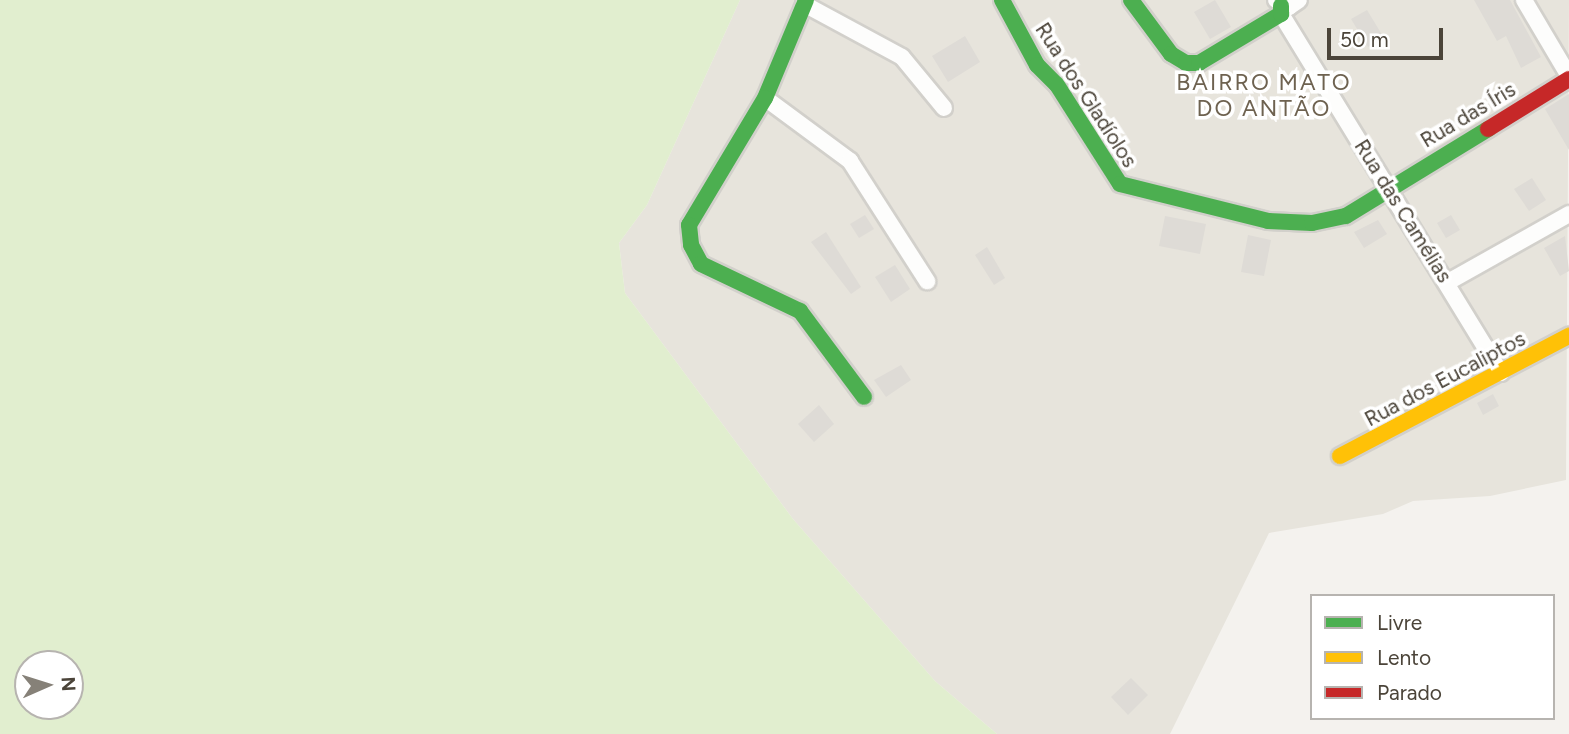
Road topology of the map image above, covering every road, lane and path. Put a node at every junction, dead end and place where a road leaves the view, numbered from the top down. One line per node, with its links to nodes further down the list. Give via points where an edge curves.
1 (1002, 0): 10 (street, Rua dos Gladíolos, via 1037,65 1130,190 1268,221 1312,223 1346,216)
2 (1131, 0): 6 (street, via 1171,54 1199,64)
3 (1298, 0): 6 (street)
4 (1524, 0): 7 (street)
5 (805, 2): 8 (street); 9 (street, via 902,57)
6 (1279, 7): 10 (street, Rua das Camélias)
7 (1569, 78): 10 (street, Rua das Íris)
8 (765, 98): 12 (street, via 850,161); 16 (street, via 689,225 691,245 701,264 800,311)
9 (944, 108)
10 (1389, 187): 13 (street, Rua das Camélias)
11 (1569, 214): 13 (street)
12 (928, 281)
13 (1448, 282): 15 (street, Rua das Camélias)
14 (1569, 336): 15 (street, Rua dos Eucaliptos)
15 (1501, 373): 17 (street, Rua dos Eucaliptos)
16 (864, 397)
17 (1340, 456)

